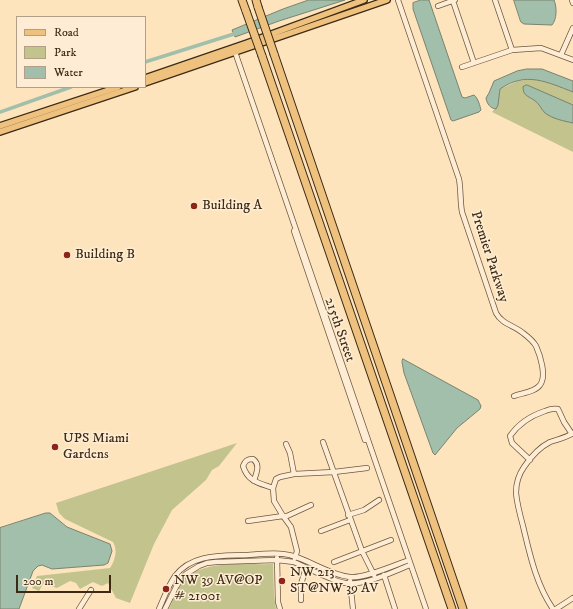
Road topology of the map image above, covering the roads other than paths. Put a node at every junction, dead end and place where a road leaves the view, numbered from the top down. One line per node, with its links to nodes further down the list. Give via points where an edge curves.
1 (242, 0): 64 (highway, bridge)
2 (364, 0): 12 (main road)
3 (387, 0): 12 (main road)
4 (398, 0): 24 (street, Premier Parkway, via 459,179 460,205 496,313 503,322 522,332 535,346 544,372 540,385)
5 (454, 0): 10 (street); 16 (street)
6 (495, 0): 13 (street)
7 (572, 0): 9 (street)
8 (257, 3): 65 (highway, bridge)
9 (573, 3)
10 (438, 6)
11 (573, 28): 14 (street)
12 (234, 50): 18 (main road); 19 (main road); 47 (street, 215th Street)
13 (512, 50): 14 (street, via 541,48); 16 (street)
14 (561, 55): 15 (street)
15 (573, 60)
16 (474, 63): 17 (street)
17 (462, 67)
18 (146, 78)
19 (146, 83)
20 (115, 88): 22 (main road)
21 (132, 88): 23 (main road)
22 (0, 126)
23 (0, 132)
24 (514, 396)
25 (572, 434): 28 (street, via 546,445); 28 (street, via 555,408 526,419 513,431 510,440)
26 (323, 442): 30 (street)
27 (286, 444): 31 (street)
28 (530, 460): 66 (street, via 520,473 517,499 532,564)
29 (367, 468): 30 (street)
30 (334, 472): 31 (street); 37 (street)
31 (294, 474): 33 (street, via 276,479)
32 (254, 482): 32 (street, via 243,466 248,459 253,459 258,465); 33 (street)
33 (273, 488): 36 (street, via 274,501)
34 (379, 500): 37 (street)
35 (311, 505): 36 (street)
36 (283, 516): 38 (street); 43 (street, via 291,527 297,551)
37 (349, 518): 39 (street); 41 (street)
38 (248, 521)
39 (321, 531)
40 (391, 540): 41 (street)
41 (362, 551): 46 (street); 49 (street)
42 (277, 554): 43 (street); 44 (street); 58 (street, via 204,557 187,565 175,576)
43 (295, 556): 45 (street); 51 (street)
44 (277, 560): 45 (street); 59 (street, via 207,563 198,566 186,574 176,587); 60 (street)
45 (294, 562): 48 (street)
46 (334, 562)
47 (409, 563): 49 (street); 50 (street); 63 (street, 215th Street)
48 (306, 568): 53 (street); 56 (street, via 301,584)
49 (373, 572): 51 (street); 52 (street)
50 (384, 575): 52 (street); 62 (street)
51 (350, 577): 53 (street)
52 (375, 578): 53 (street)
53 (350, 584): 61 (street)
54 (92, 590): 57 (street)
55 (573, 598): 66 (street)
56 (301, 600)
57 (79, 609)
58 (159, 609)
59 (166, 609)
60 (280, 609)
61 (353, 609)
62 (395, 609)
63 (426, 609)
64 (452, 609)
65 (463, 609)
66 (554, 609)

